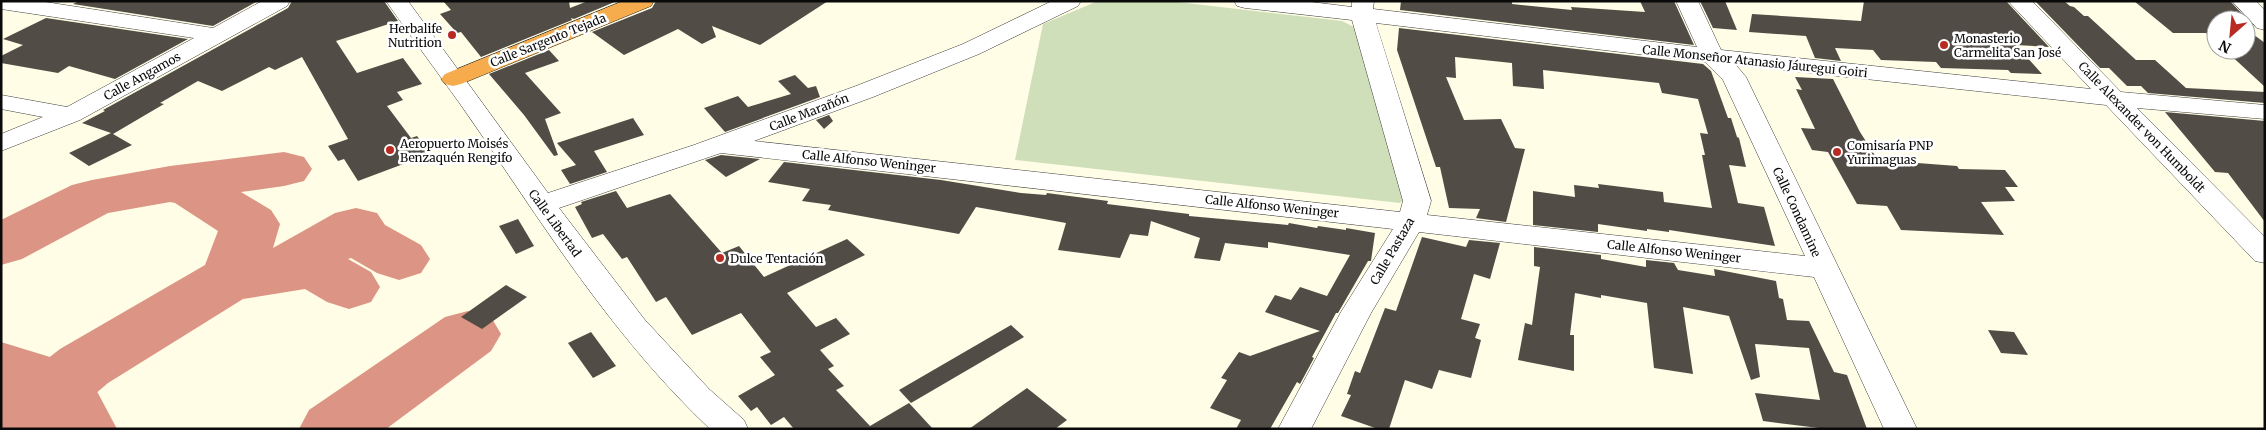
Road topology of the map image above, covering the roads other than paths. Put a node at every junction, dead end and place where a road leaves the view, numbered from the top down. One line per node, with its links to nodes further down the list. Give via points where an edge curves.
1 (279, 1): 14 (street, Calle Angamos)
2 (397, 1): 16 (street, Calle Libertad)
3 (643, 1): 16 (highway, Calle Sargento Tejada)
4 (1070, 1): 22 (street, Calle Marañón, via 974,48)
5 (1245, 1): 10 (street, Calle Monseñor Atanasio Jáuregui Goiri)
6 (1688, 1): 15 (street, Calle Condamine)
7 (2019, 1): 17 (street, Calle Alexander von Humboldt)
8 (2243, 1): 13 (street)
9 (1, 2): 11 (street)
10 (1363, 8): 15 (street, Calle Monseñor Atanasio Jáuregui Goiri); 24 (street, Calle Pastaza, via 1417,201)
11 (55, 11): 12 (street); 14 (street)
12 (1, 20)
13 (2265, 23)
14 (216, 35): 20 (street, Calle Angamos)
15 (1713, 57): 17 (street, Calle Monseñor Atanasio Jáuregui Goiri); 26 (street, Calle Condamine, via 1734,77)
16 (453, 79): 23 (street, Calle Libertad)
17 (2116, 100): 19 (street, Calle Monseñor Atanasio Jáuregui Goiri); 25 (street, Calle Alexander von Humboldt)
18 (1, 102): 20 (street)
19 (2265, 112)
20 (71, 115): 21 (street, Calle Angamos)
21 (1, 143)
22 (720, 145): 23 (street, Calle Marañón); 24 (street, Calle Alfonso Weninger)
23 (541, 205): 27 (street, Calle Libertad, via 644,341)
24 (1411, 222): 26 (street, Calle Alfonso Weninger); 28 (street, Calle Pastaza, via 1356,312)
25 (2265, 254)
26 (1823, 268): 29 (street, Calle Condamine)
27 (732, 429)
28 (1294, 429)
29 (1901, 429)

